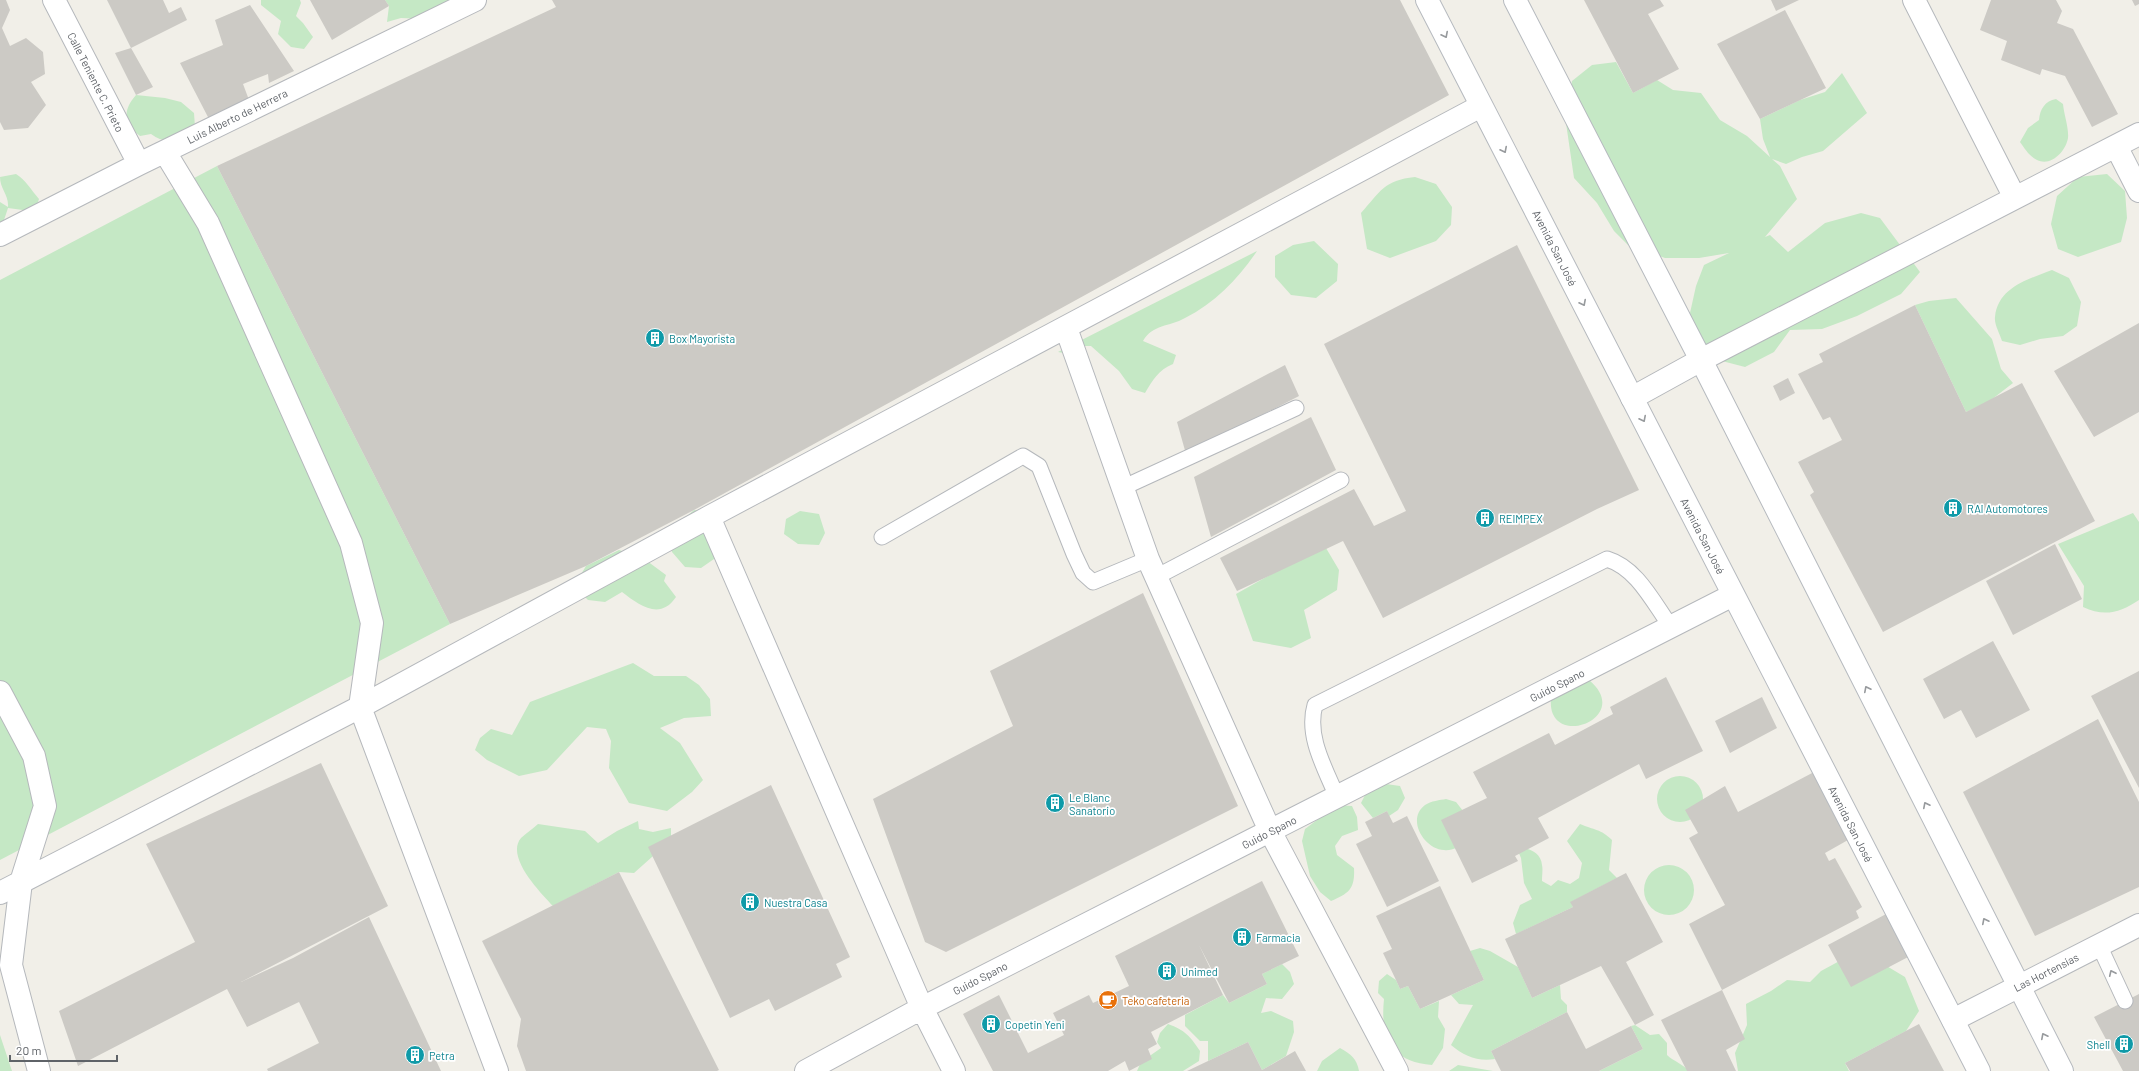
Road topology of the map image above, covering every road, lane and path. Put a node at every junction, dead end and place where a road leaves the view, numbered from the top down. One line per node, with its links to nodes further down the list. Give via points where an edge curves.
1 (54, 0): 10 (street, Calle Teniente C. Prieto)
2 (475, 0): 9 (street, Luis Alberto de Herrera)
3 (1427, 0): 6 (street, Avenida San José, one-way to 6)
4 (1515, 0): 15 (street)
5 (1914, 0): 12 (street)
6 (1481, 106): 14 (street); 16 (street, Avenida San José, one-way to 16)
7 (2139, 134): 8 (street)
8 (2116, 146): 11 (street); 12 (street)
9 (165, 152): 10 (street, Luis Alberto de Herrera); 26 (street, via 208,223 351,543 372,623)
10 (139, 164): 13 (street, Luis Alberto de Herrera)
11 (2139, 191)
12 (2015, 198): 15 (street)
13 (0, 235)
14 (1066, 328): 19 (street); 20 (street)
15 (1701, 360): 16 (street); 33 (street, one-way to 15)
16 (1632, 398): 23 (street, Avenida San José, one-way to 23)
17 (1296, 408): 19 (lane)
18 (1341, 480): 22 (lane)
19 (1122, 488): 22 (street)
20 (709, 517): 26 (street); 35 (street)
21 (882, 537): 22 (lane, via 1023,456 1039,466 1074,554 1083,573 1093,582)
22 (1152, 568): 28 (street)
23 (1733, 595): 24 (street, Guido Spano); 36 (street, Avenida San José)
24 (1671, 627): 27 (street, Guido Spano); 27 (lane, via 1630,571 1607,559 1316,705 1312,718 1313,735)
25 (0, 692): 29 (street, via 34,756 44,806)
26 (360, 707): 29 (street); 38 (street)
27 (1337, 797): 28 (street, Guido Spano)
28 (1270, 831): 35 (street, Guido Spano); 41 (street)
29 (21, 882): 30 (street); 37 (street, via 11,965)
30 (0, 893)
31 (2139, 925): 32 (street, Las Hortensias)
32 (2099, 945): 33 (street, Las Hortensias); 34 (lane, one-way to 32)
33 (2018, 986): 36 (street, Las Hortensias); 43 (street, one-way to 33)
34 (2125, 1000)
35 (922, 1008): 39 (street, Guido Spano); 40 (street)
36 (1953, 1020): 42 (street, Avenida San José)
37 (39, 1071)
38 (497, 1071)
39 (806, 1071)
40 (954, 1071)
41 (1397, 1071)
42 (1979, 1071)
43 (2062, 1071)

